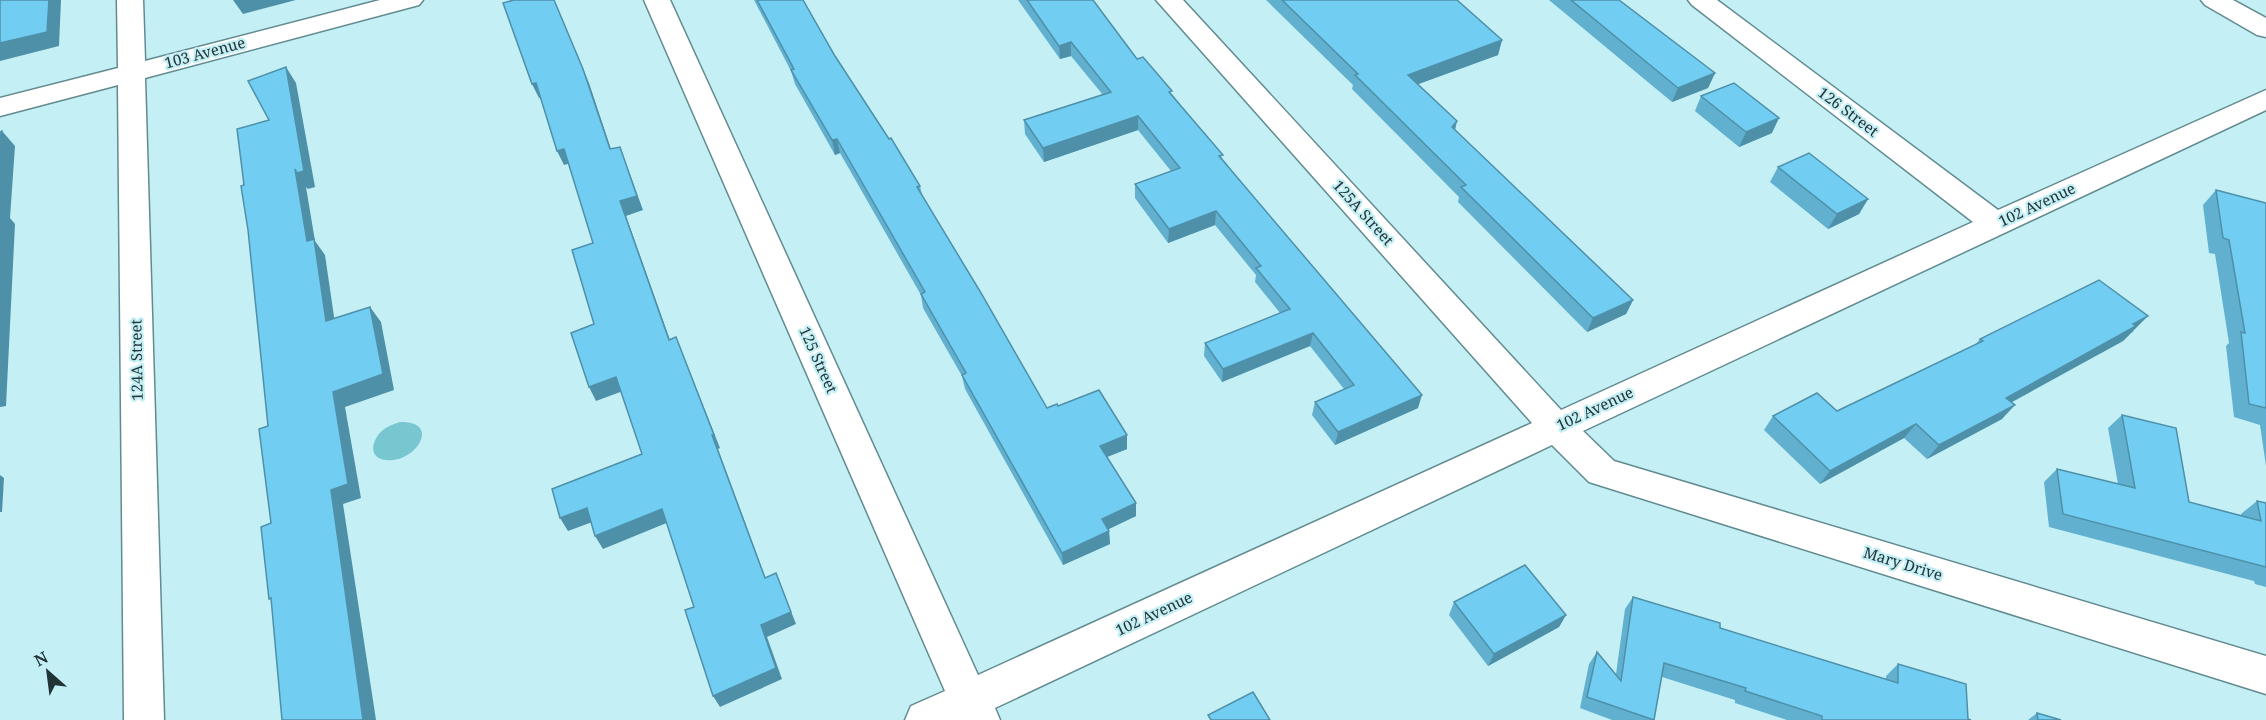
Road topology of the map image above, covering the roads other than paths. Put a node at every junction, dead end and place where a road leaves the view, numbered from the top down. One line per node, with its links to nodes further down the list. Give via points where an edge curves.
1 (130, 0): 8 (street, 124A Street)
2 (410, 0): 8 (street, 103 Avenue)
3 (657, 0): 14 (street, 125 Street)
4 (1169, 0): 12 (street, 125A Street)
5 (1701, 0): 11 (street, 126 Street)
6 (2214, 0): 7 (street)
7 (2266, 29)
8 (132, 72): 10 (street, 103 Avenue); 15 (street, 124A Street)
9 (2266, 99): 11 (street, 102 Avenue)
10 (0, 107)
11 (1996, 224): 12 (street, 102 Avenue)
12 (1556, 427): 13 (street, Mary Drive, via 1602,472); 14 (street, 102 Avenue)
13 (2266, 675)
14 (975, 710): 16 (street, 102 Avenue)
15 (144, 720)
16 (925, 720)

